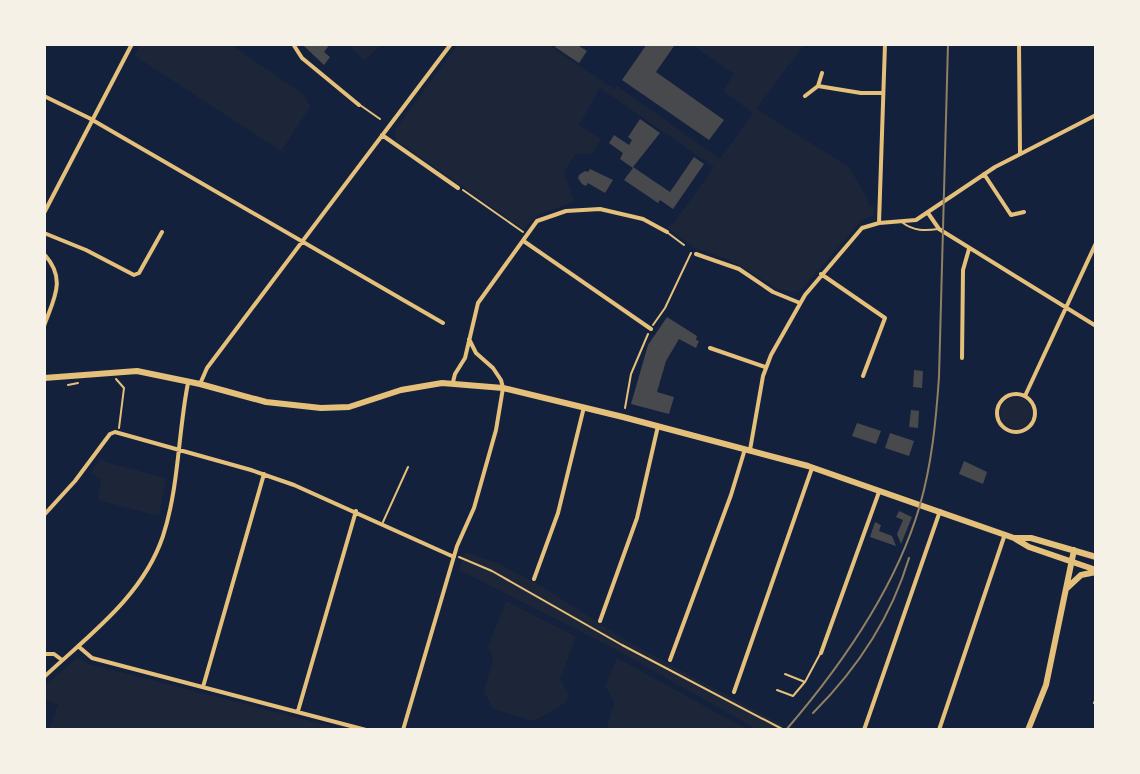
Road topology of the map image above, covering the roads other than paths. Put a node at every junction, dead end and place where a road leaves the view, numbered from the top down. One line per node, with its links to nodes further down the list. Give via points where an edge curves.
1 (132, 44): 14 (street)
2 (293, 44): 11 (street, via 302,58)
3 (451, 44): 15 (street)
4 (885, 44): 8 (street)
5 (1019, 44): 16 (street)
6 (822, 73): 7 (street)
7 (818, 86): 8 (street); 10 (street)
8 (883, 93): 22 (street)
9 (44, 96): 14 (street)
10 (805, 96)
11 (359, 105): 13 (lane)
12 (1096, 115): 16 (street)
13 (380, 119)
14 (93, 120): 20 (street); 28 (street)
15 (382, 135): 18 (street); 28 (street)
16 (1020, 153): 17 (street)
17 (984, 174): 19 (street, via 1011,215); 21 (street)
18 (458, 188)
19 (1024, 212)
20 (44, 213)
21 (928, 213): 23 (street); 24 (street)
22 (879, 223): 23 (street); 35 (street, via 862,228)
23 (903, 223): 24 (lane, via 911,229)
24 (939, 229): 32 (street)
25 (162, 232): 27 (street, via 134,275)
26 (667, 232): 29 (street, via 632,215 589,208 546,216 531,226); 31 (lane)
27 (44, 233)
28 (303, 241): 38 (street); 52 (street)
29 (524, 241): 41 (street); 42 (street, via 476,309)
30 (1096, 243): 37 (street)
31 (684, 245)
32 (969, 249): 37 (street); 46 (street, via 963,270)
33 (694, 253): 36 (street, via 739,269)
34 (44, 254): 39 (street, via 58,277)
35 (821, 274): 36 (street); 48 (street, via 885,318)
36 (800, 303): 47 (street)
37 (1065, 309): 40 (street); 54 (street)
38 (443, 323)
39 (44, 326)
40 (1096, 326)
41 (651, 329)
42 (469, 339): 44 (street); 45 (street)
43 (710, 348): 47 (street)
44 (480, 357): 45 (street); 53 (street, via 498,374)
45 (465, 358): 51 (street)
46 (962, 358)
47 (765, 367): 58 (street)
48 (863, 376)
49 (44, 378): 50 (main road, via 130,371)
50 (189, 381): 52 (main road); 57 (street)
51 (453, 382): 52 (main road, via 335,408 266,402); 53 (main road)
52 (200, 384)
53 (503, 388): 55 (main road); 70 (street, via 491,451)
54 (1025, 396): 54 (street, via 1034,405 1035,419 1021,432 1008,431 997,417 998,405 1007,396)
55 (584, 407): 56 (main road); 74 (street, via 558,513)
56 (658, 426): 58 (main road); 76 (street, via 637,518)
57 (178, 449): 61 (street); 65 (street, via 110,434); 77 (street, via 167,520 153,558 126,599)
58 (747, 450): 60 (main road); 81 (street)
59 (408, 467): 66 (lane)
60 (812, 468): 62 (main road); 87 (street)
61 (264, 474): 63 (street); 85 (street)
62 (880, 490): 64 (main road); 78 (street)
63 (356, 511): 66 (street); 88 (street)
64 (940, 511): 67 (main road); 91 (street)
65 (44, 515)
66 (382, 523): 70 (street)
67 (1005, 534): 68 (main road); 92 (street)
68 (1014, 538): 69 (main road); 72 (main road)
69 (1074, 550): 71 (main road); 72 (main road)
70 (454, 557): 90 (street)
71 (1096, 557)
72 (1071, 561): 73 (main road); 75 (main road)
73 (1096, 571): 75 (main road, via 1081,575)
74 (534, 579)
75 (1065, 590): 93 (main road, via 1046,685)
76 (600, 621)
77 (78, 646): 80 (street); 85 (street, via 92,658)
78 (821, 653): 84 (lane)
79 (44, 654): 80 (street)
80 (62, 660): 83 (street)
81 (668, 665)
82 (785, 674): 84 (lane)
83 (44, 677)
84 (805, 682): 86 (lane, via 793,696)
85 (203, 687): 88 (street)
86 (777, 690)
87 (734, 692)
88 (298, 711): 89 (street)
89 (366, 730)
90 (403, 730)
91 (864, 730)
92 (939, 730)
93 (1028, 730)

